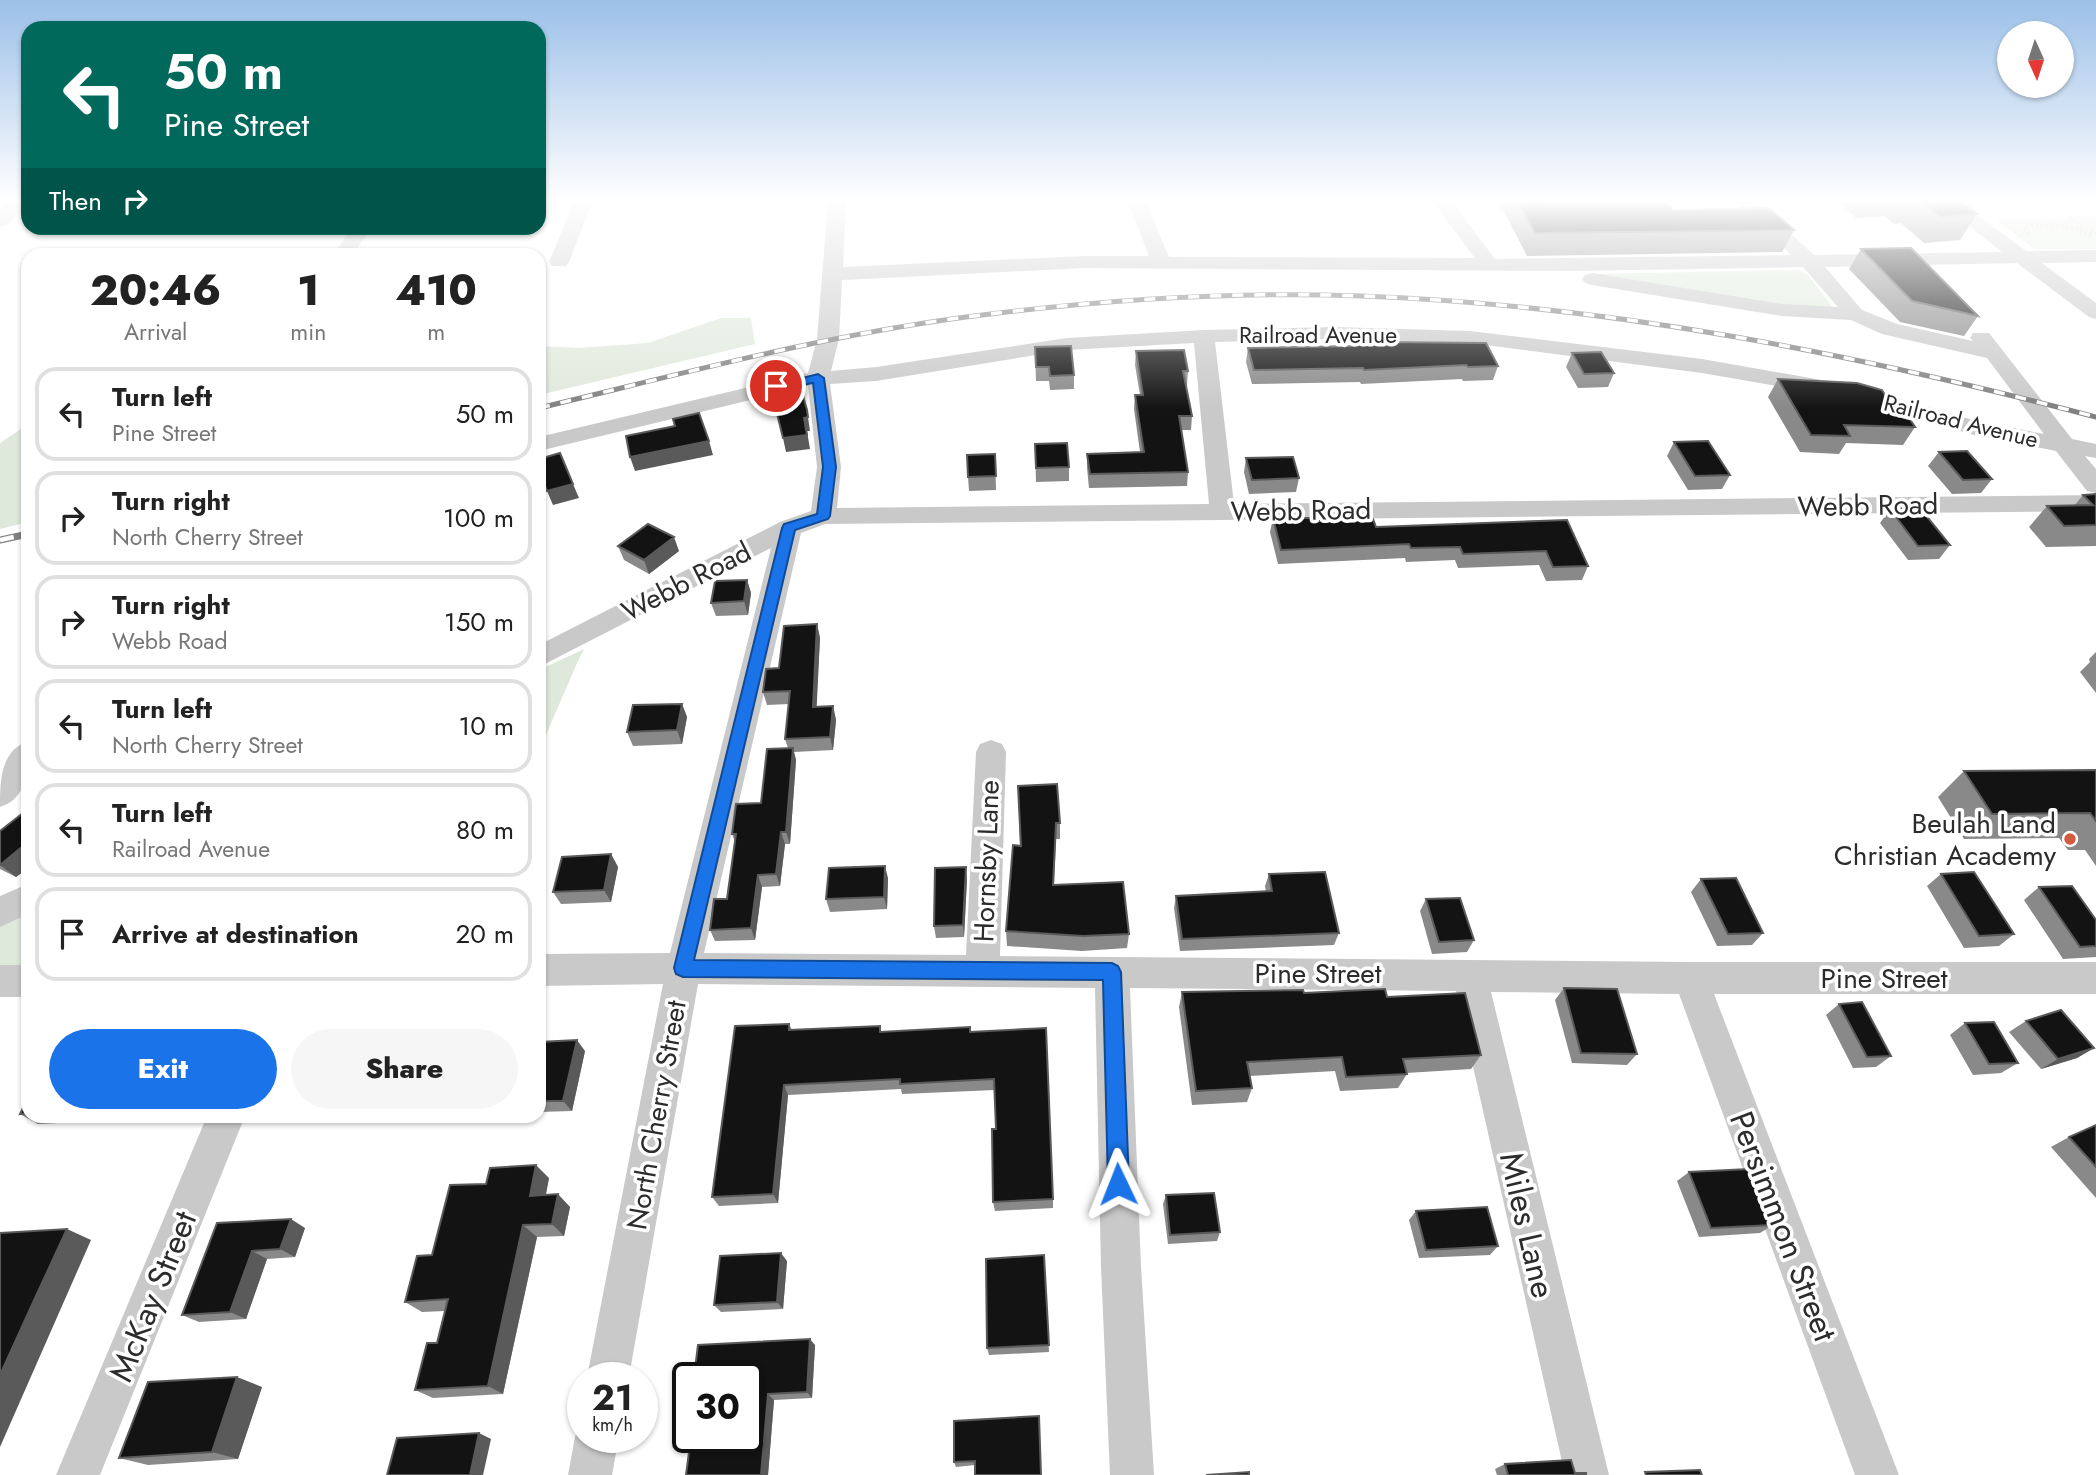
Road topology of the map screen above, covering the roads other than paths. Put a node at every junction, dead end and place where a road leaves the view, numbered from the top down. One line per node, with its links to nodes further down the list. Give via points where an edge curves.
1 (832, 271): 7 (street)
2 (894, 271): 7 (street)
3 (1578, 271): 10 (street, via 1585,278 1782,310)
4 (1817, 271): 10 (street)
5 (1919, 271): 8 (street)
6 (2039, 271): 9 (street)
7 (832, 274): 14 (street, via 828,339)
8 (1927, 280)
9 (2096, 313)
10 (1855, 314): 13 (street, via 1890,329)
11 (1970, 326): 13 (street)
12 (1204, 336): 14 (street, Railroad Avenue, via 1067,344 876,374); 16 (street, Railroad Avenue, via 1470,337 1603,352 1850,392 1970,427); 20 (street)
13 (1995, 353): 16 (street)
14 (818, 378): 15 (street, Railroad Avenue); 21 (street, via 829,467)
15 (546, 442)
16 (2062, 445): 17 (street, Railroad Avenue); 18 (street)
17 (2096, 451)
18 (2096, 485)
19 (2096, 503): 20 (street, Webb Road)
20 (1222, 510): 21 (street, Webb Road)
21 (823, 516): 22 (street, Webb Road)
22 (789, 528): 23 (street, Webb Road); 29 (street, North Cherry Street)
23 (546, 653)
24 (990, 752): 31 (street, Hornsby Lane)
25 (21, 764): 26 (street)
26 (0, 795)
27 (21, 902): 28 (street)
28 (0, 912)
29 (683, 968): 30 (street, Pine Street); 31 (street, Pine Street); 39 (street, North Cherry Street)
30 (546, 970)
31 (982, 971): 32 (street, Pine Street)
32 (1112, 972): 33 (street, Pine Street); 43 (street)
33 (1469, 974): 34 (street, Pine Street); 44 (street, Miles Lane)
34 (1691, 978): 35 (street, Pine Street); 45 (street, Persimmon Street)
35 (2096, 978)
36 (0, 981): 37 (street)
37 (21, 981)
38 (223, 1123): 41 (street, McKay Street)
39 (611, 1362)
40 (594, 1453): 42 (street)
41 (78, 1475)
42 (590, 1475)
43 (1132, 1475)
44 (1587, 1475)
45 (1877, 1475)

